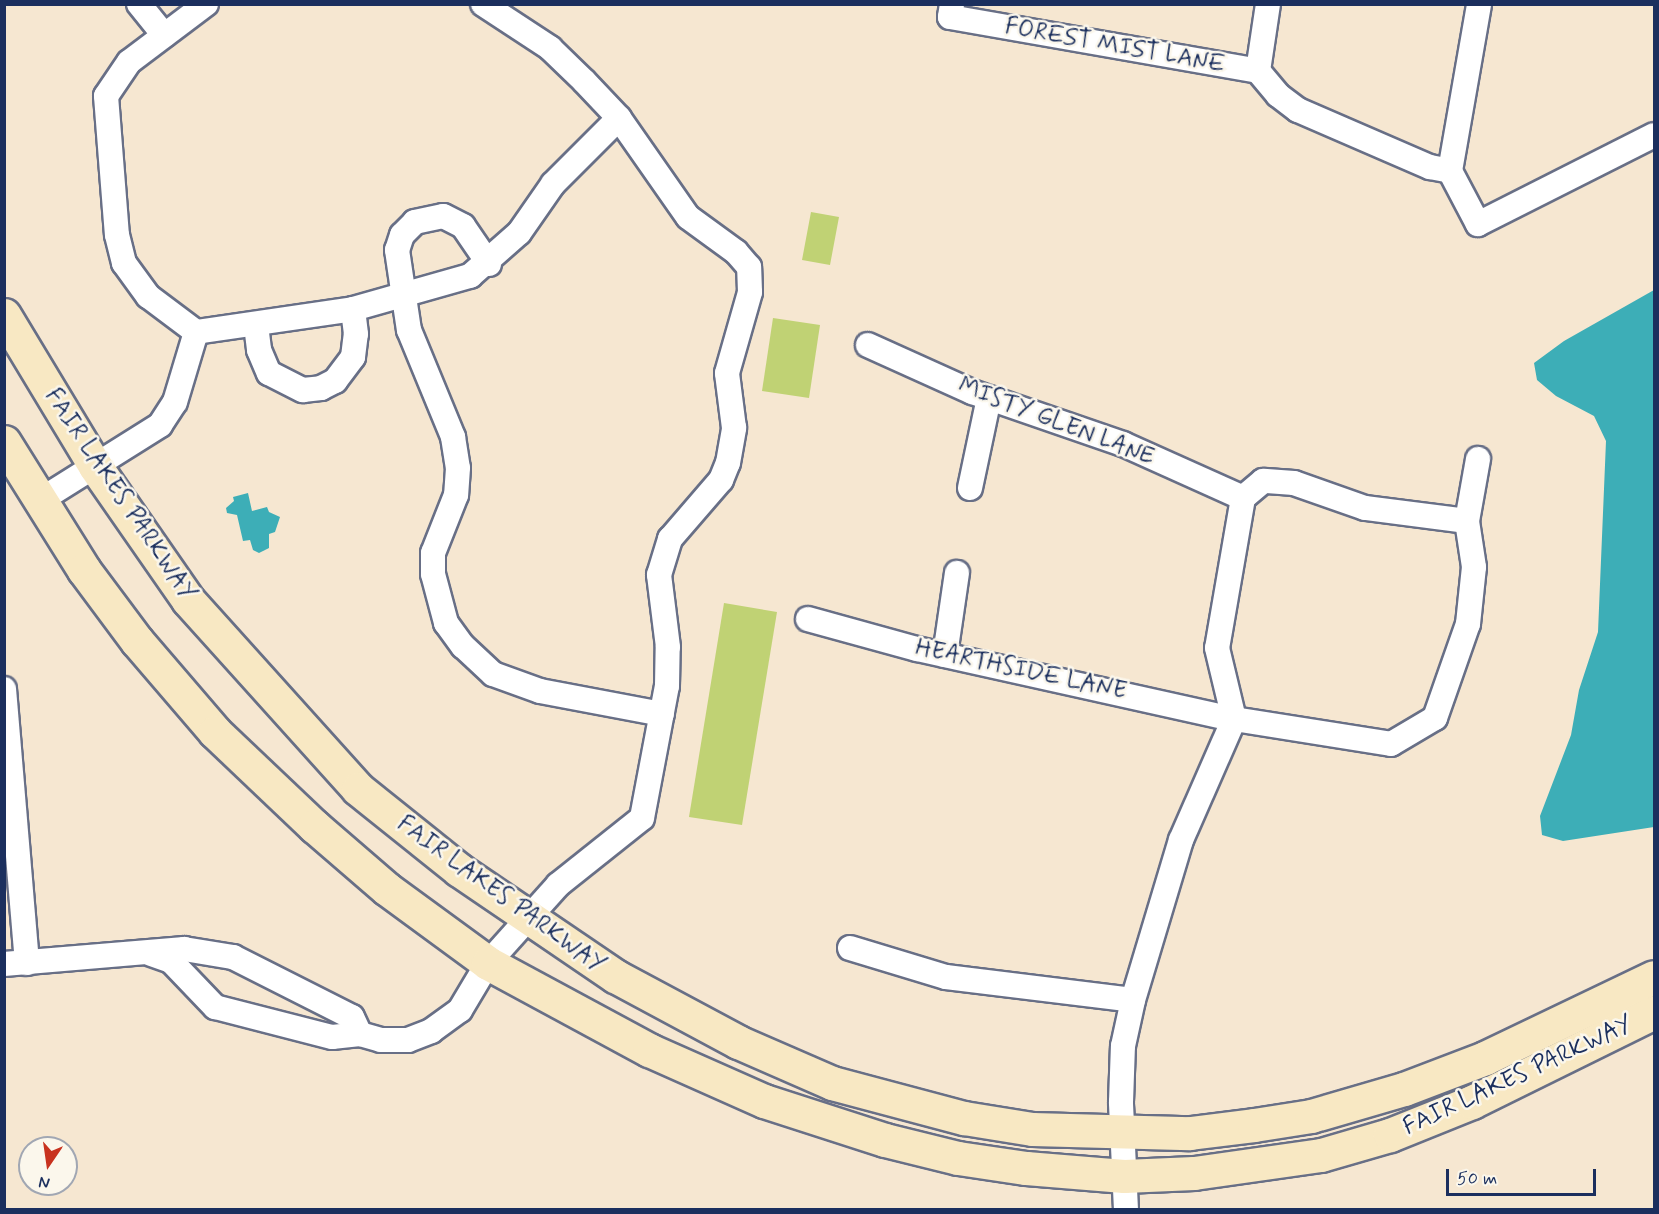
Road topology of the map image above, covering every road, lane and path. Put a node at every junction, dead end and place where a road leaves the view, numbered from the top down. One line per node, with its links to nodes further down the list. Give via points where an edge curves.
1 (139, 4): 7 (street)
2 (206, 4): 7 (street)
3 (483, 4): 9 (street, via 550,48)
4 (952, 4): 8 (street, FOREST MIST LANE, via 950,17)
5 (1268, 4): 8 (street)
6 (1479, 4): 11 (street)
7 (164, 34): 17 (street, via 129,62 106,96 117,235 134,280 174,319)
8 (1258, 71): 11 (street, via 1266,84 1298,110 1430,167)
9 (619, 118): 12 (street, via 553,184 519,232); 31 (street, via 687,218 736,252 749,267 750,292 727,374 734,428 728,463 721,480 670,539 659,575 668,646)
10 (1654, 135): 11 (street, via 1478,224)
11 (1450, 171)
12 (489, 264): 13 (street, via 470,276); 13 (street, via 474,239 453,218 423,218 402,235 398,250)
13 (405, 294): 14 (street); 31 (street, via 409,330 453,436 458,468 456,495 433,553 433,574 446,623 463,646 493,674 540,692)
14 (353, 309): 16 (street); 16 (street, via 357,334 353,357 335,381 321,388 303,390 269,373 259,350)
15 (4, 315): 22 (main road, FAIR LAKES PARKWAY)
16 (256, 325): 17 (street)
17 (196, 332): 22 (street, via 168,416)
18 (868, 345): 19 (street, MISTY GLEN LANE)
19 (988, 398): 23 (street); 24 (street, MISTY GLEN LANE, via 1123,444)
20 (4, 442): 25 (main road, FAIR LAKES PARKWAY)
21 (1478, 459): 26 (street, HEARTHSIDE LANE)
22 (94, 466): 25 (street); 34 (main road, FAIR LAKES PARKWAY, via 188,600 358,789)
23 (970, 488)
24 (1243, 498): 26 (street, via 1263,481 1294,483 1365,508); 32 (street, via 1217,648)
25 (39, 501): 38 (main road, FAIR LAKES PARKWAY, via 124,624 215,732 379,882)
26 (1467, 521): 32 (street, HEARTHSIDE LANE, via 1474,567 1468,624 1435,718 1391,744)
27 (957, 573): 29 (street)
28 (808, 620): 29 (street, HEARTHSIDE LANE)
29 (945, 655): 32 (street, HEARTHSIDE LANE)
30 (4, 689): 33 (street)
31 (662, 714): 34 (street, via 642,818 558,885)
32 (1234, 719): 40 (street, via 1181,840)
33 (7, 740): 37 (street)
34 (529, 921): 38 (street); 43 (main road, FAIR LAKES PARKWAY, via 669,1006 832,1083 964,1118 1032,1129)
35 (850, 948): 40 (street, via 946,977)
36 (151, 954): 37 (street); 42 (street, via 171,961 215,1007 332,1037); 42 (street, via 184,949 233,957 352,1017)
37 (16, 963)
38 (488, 963): 42 (street, via 460,1010 431,1031 408,1040 381,1040); 44 (main road, FAIR LAKES PARKWAY, via 649,1050 804,1115 958,1158)
39 (1654, 977): 43 (main road, FAIR LAKES PARKWAY, via 1485,1058 1362,1103 1254,1125 1190,1133)
40 (1133, 1000): 43 (street, via 1123,1046)
41 (1654, 1012): 44 (main road, FAIR LAKES PARKWAY, via 1472,1102 1389,1136 1321,1155 1263,1165)
42 (360, 1034)
43 (1122, 1133): 44 (street)
44 (1124, 1176): 45 (street)
45 (1126, 1209)

